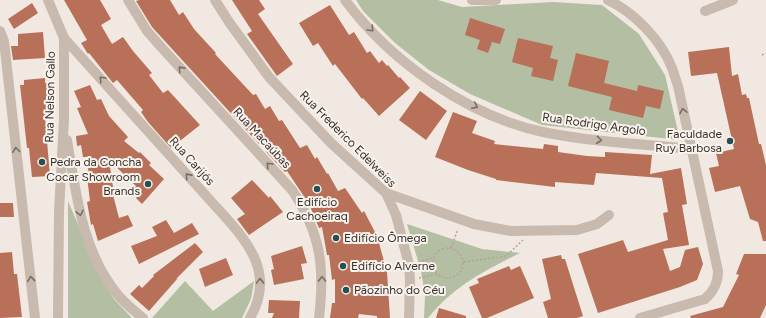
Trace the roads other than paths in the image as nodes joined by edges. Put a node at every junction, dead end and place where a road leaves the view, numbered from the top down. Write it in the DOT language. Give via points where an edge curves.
graph roads {
  1 [pos="48,0"];
  2 [pos="128,0"];
  3 [pos="215,0"];
  4 [pos="345,0"];
  5 [pos="472,0"];
  6 [pos="496,0"];
  7 [pos="608,0"];
  8 [pos="733,0"];
  9 [pos="622,3"];
  10 [pos="705,11"];
  11 [pos="0,31"];
  12 [pos="64,38"];
  13 [pos="64,120"];
  14 [pos="691,149"];
  15 [pos="386,193"];
  16 [pos="609,215"];
  17 [pos="35,318"];
  18 [pos="58,318"];
  19 [pos="143,318"];
  20 [pos="250,318"];
  21 [pos="318,318"];
  22 [pos="409,318"];
  23 [pos="640,318"];
  1 -- 12 [label="street, Rua Nelson Gallo"];
  21 -- 2 [label="street, Rua Macaúbas, one-way" via="322,295 319,250 315,232 301,203 152,36"];
  3 -- 15 [label="street, Rua Frederico Edelweiss" via="269,77 331,143"];
  4 -- 14 [label="street, Rua Rodrigo Argolo, one-way" via="401,59 445,90 492,114 536,130 568,136"];
  5 -- 6 [label="street"];
  7 -- 9 [label="street"];
  8 -- 10 [label="street"];
  14 -- 9 [label="street, one-way" via="672,68 656,41"];
  17 -- 11 [label="street, one-way" via="4,42"];
  12 -- 13 [label="street, Rua Nelson Gallo"];
  20 -- 12 [label="street, Rua Carijós, one-way" via="260,291 261,279 252,253 209,199"];
  13 -- 18 [label="street, Rua Nelson Gallo" via="59,211"];
  13 -- 19 [label="street, one-way" via="82,222 90,245 100,268 118,295"];
  14 -- 23 [label="street" via="718,279 711,293 705,298"];
  15 -- 16 [label="street" via="462,220 499,230 577,230 597,224"];
  15 -- 22 [label="street, Rua Frederico Edelweiss" via="396,215 409,265"];
}
